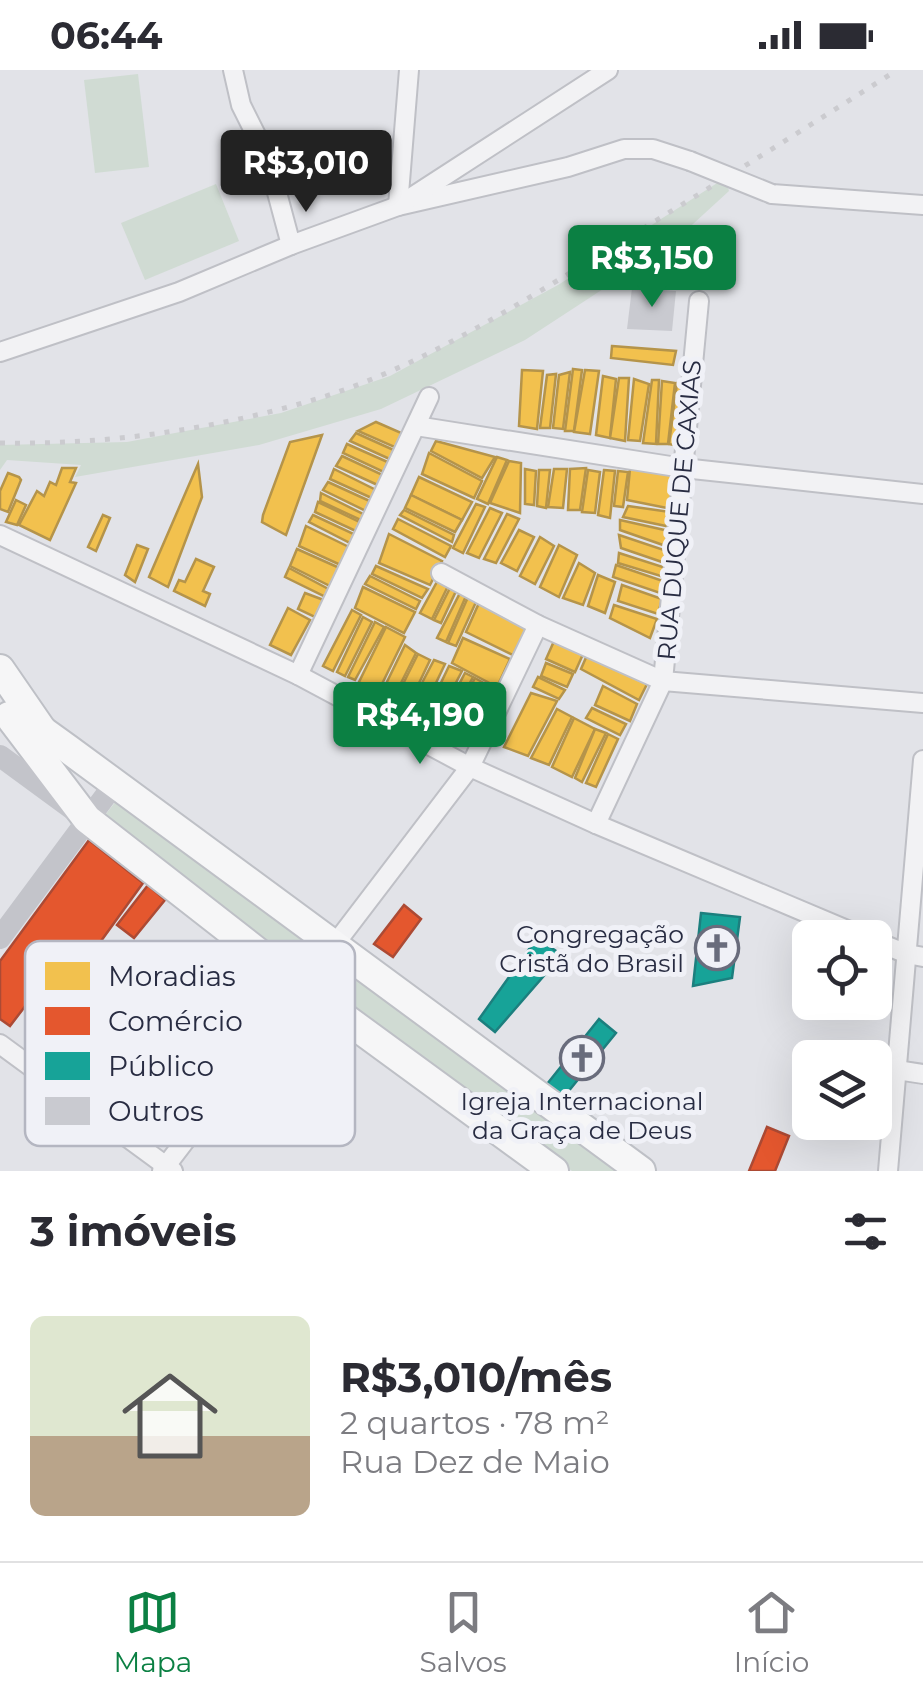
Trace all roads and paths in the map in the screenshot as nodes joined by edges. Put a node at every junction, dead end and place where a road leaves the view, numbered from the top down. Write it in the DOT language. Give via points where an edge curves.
graph roads {
  1 [pos="233,70"];
  2 [pos="409,70"];
  3 [pos="607,70"];
  4 [pos="923,205"];
  5 [pos="398,206"];
  6 [pos="291,245"];
  7 [pos="699,301"];
  8 [pos="0,352"];
  9 [pos="429,397"];
  10 [pos="416,426"];
  11 [pos="683,468"];
  12 [pos="923,494"];
  13 [pos="0,535"];
  14 [pos="441,574"];
  15 [pos="538,625"];
  16 [pos="0,669"];
  17 [pos="298,675"];
  18 [pos="662,681"];
  19 [pos="923,703"];
  20 [pos="3,709"];
  21 [pos="43,732"];
  22 [pos="0,756"];
  23 [pos="923,760"];
  24 [pos="470,767"];
  25 [pos="114,783"];
  26 [pos="87,819"];
  27 [pos="596,824"];
  28 [pos="823,920"];
  29 [pos="0,938"];
  30 [pos="243,941"];
  31 [pos="328,941"];
  32 [pos="334,941"];
  33 [pos="915,956"];
  34 [pos="355,961"];
  35 [pos="355,1025"];
  36 [pos="0,1044"];
  37 [pos="25,1063"];
  38 [pos="897,1070"];
  39 [pos="923,1074"];
  40 [pos="136,1146"];
  41 [pos="184,1146"];
  42 [pos="167,1169"];
  43 [pos="554,1171"];
  44 [pos="641,1171"];
  45 [pos="888,1171"];
  1 -- 6 [label="street"];
  2 -- 5 [label="street"];
  3 -- 5 [label="street"];
  4 -- 5 [label="street, bridge" via="772,194 690,160 624,149"];
  5 -- 6 [label="street"];
  6 -- 8 [label="street" via="178,292"];
  7 -- 11 [label="street, RUA DUQUE DE CAXIAS"];
  9 -- 10 [label="street"];
  10 -- 11 [label="street"];
  10 -- 17 [label="street"];
  11 -- 12 [label="street"];
  11 -- 18 [label="street, RUA DUQUE DE CAXIAS"];
  13 -- 17 [label="street"];
  14 -- 15 [label="street"];
  15 -- 18 [label="street"];
  15 -- 24 [label="street"];
  16 -- 21 [label="main road"];
  17 -- 24 [label="street"];
  18 -- 19 [label="street"];
  18 -- 27 [label="street, RUA DUQUE DE CAXIAS"];
  20 -- 21 [label="main road"];
  20 -- 26 [label="main road"];
  21 -- 25 [label="main road"];
  22 -- 26 [label="main road"];
  23 -- 33 [label="street"];
  24 -- 27 [label="street"];
  24 -- 32 [label="street"];
  25 -- 26 [label="main road"];
  25 -- 31 [label="main road"];
  26 -- 29 [label="main road"];
  26 -- 30 [label="main road"];
  27 -- 28 [label="street"];
  33 -- 38 [label="street"];
  34 -- 44 [label="main road"];
  35 -- 43 [label="main road"];
  36 -- 37 [label="street"];
  38 -- 39 [label="street"];
  38 -- 45 [label="street"];
  40 -- 42 [label="street"];
  41 -- 42 [label="street"];
}
